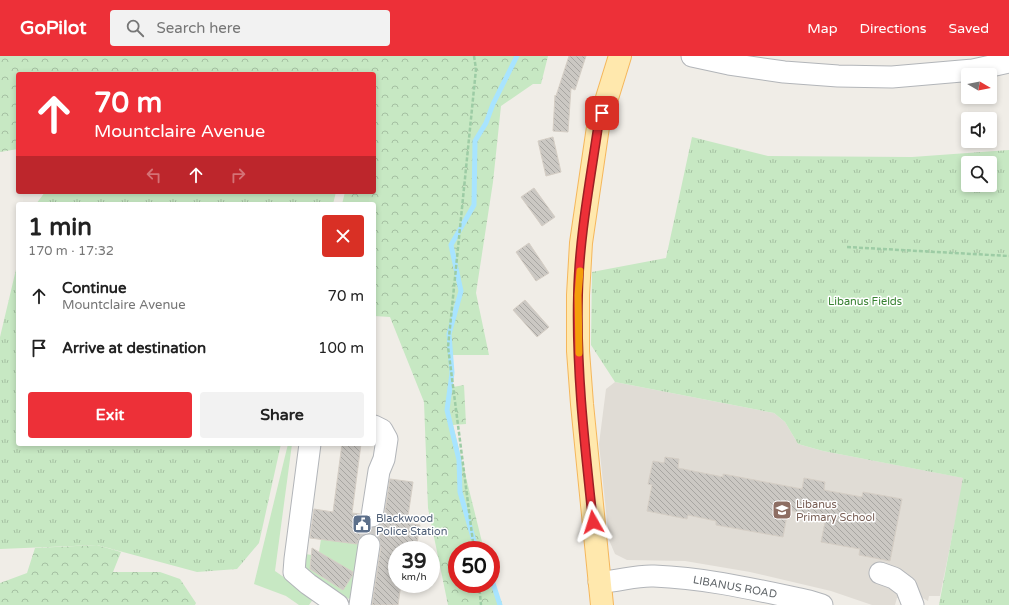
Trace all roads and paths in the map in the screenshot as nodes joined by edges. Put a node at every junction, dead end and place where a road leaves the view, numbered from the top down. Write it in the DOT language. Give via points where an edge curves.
graph roads {
  1 [pos="474,56"];
  2 [pos="620,56"];
  3 [pos="692,56"];
  4 [pos="1009,62"];
  5 [pos="847,247"];
  6 [pos="1009,256"];
  7 [pos="376,427"];
  8 [pos="310,446"];
  9 [pos="372,516"];
  10 [pos="473,541"];
  11 [pos="369,545"];
  12 [pos="880,573"];
  13 [pos="599,582"];
  14 [pos="480,593"];
  15 [pos="333,602"];
  16 [pos="360,605"];
  17 [pos="481,605"];
  18 [pos="602,605"];
  19 [pos="822,605"];
  20 [pos="913,605"];
  1 -- 10 [label="path" via="476,69 448,347"];
  2 -- 13 [label="main road" via="598,127 581,243 578,295 578,351 583,424"];
  3 -- 4 [label="street" via="784,72 892,77 973,70"];
  5 -- 6 [label="path"];
  7 -- 9 [label="street" via="382,430 386,438"];
  8 -- 15 [label="street" via="294,572"];
  11 -- 16 [label="street"];
  12 -- 20 [label="street" via="894,578 906,587"];
  13 -- 18 [label="main road"];
  13 -- 19 [label="street, LIBANUS ROAD" via="620,581 633,576 703,579"];
  14 -- 17 [label="path"];
}
